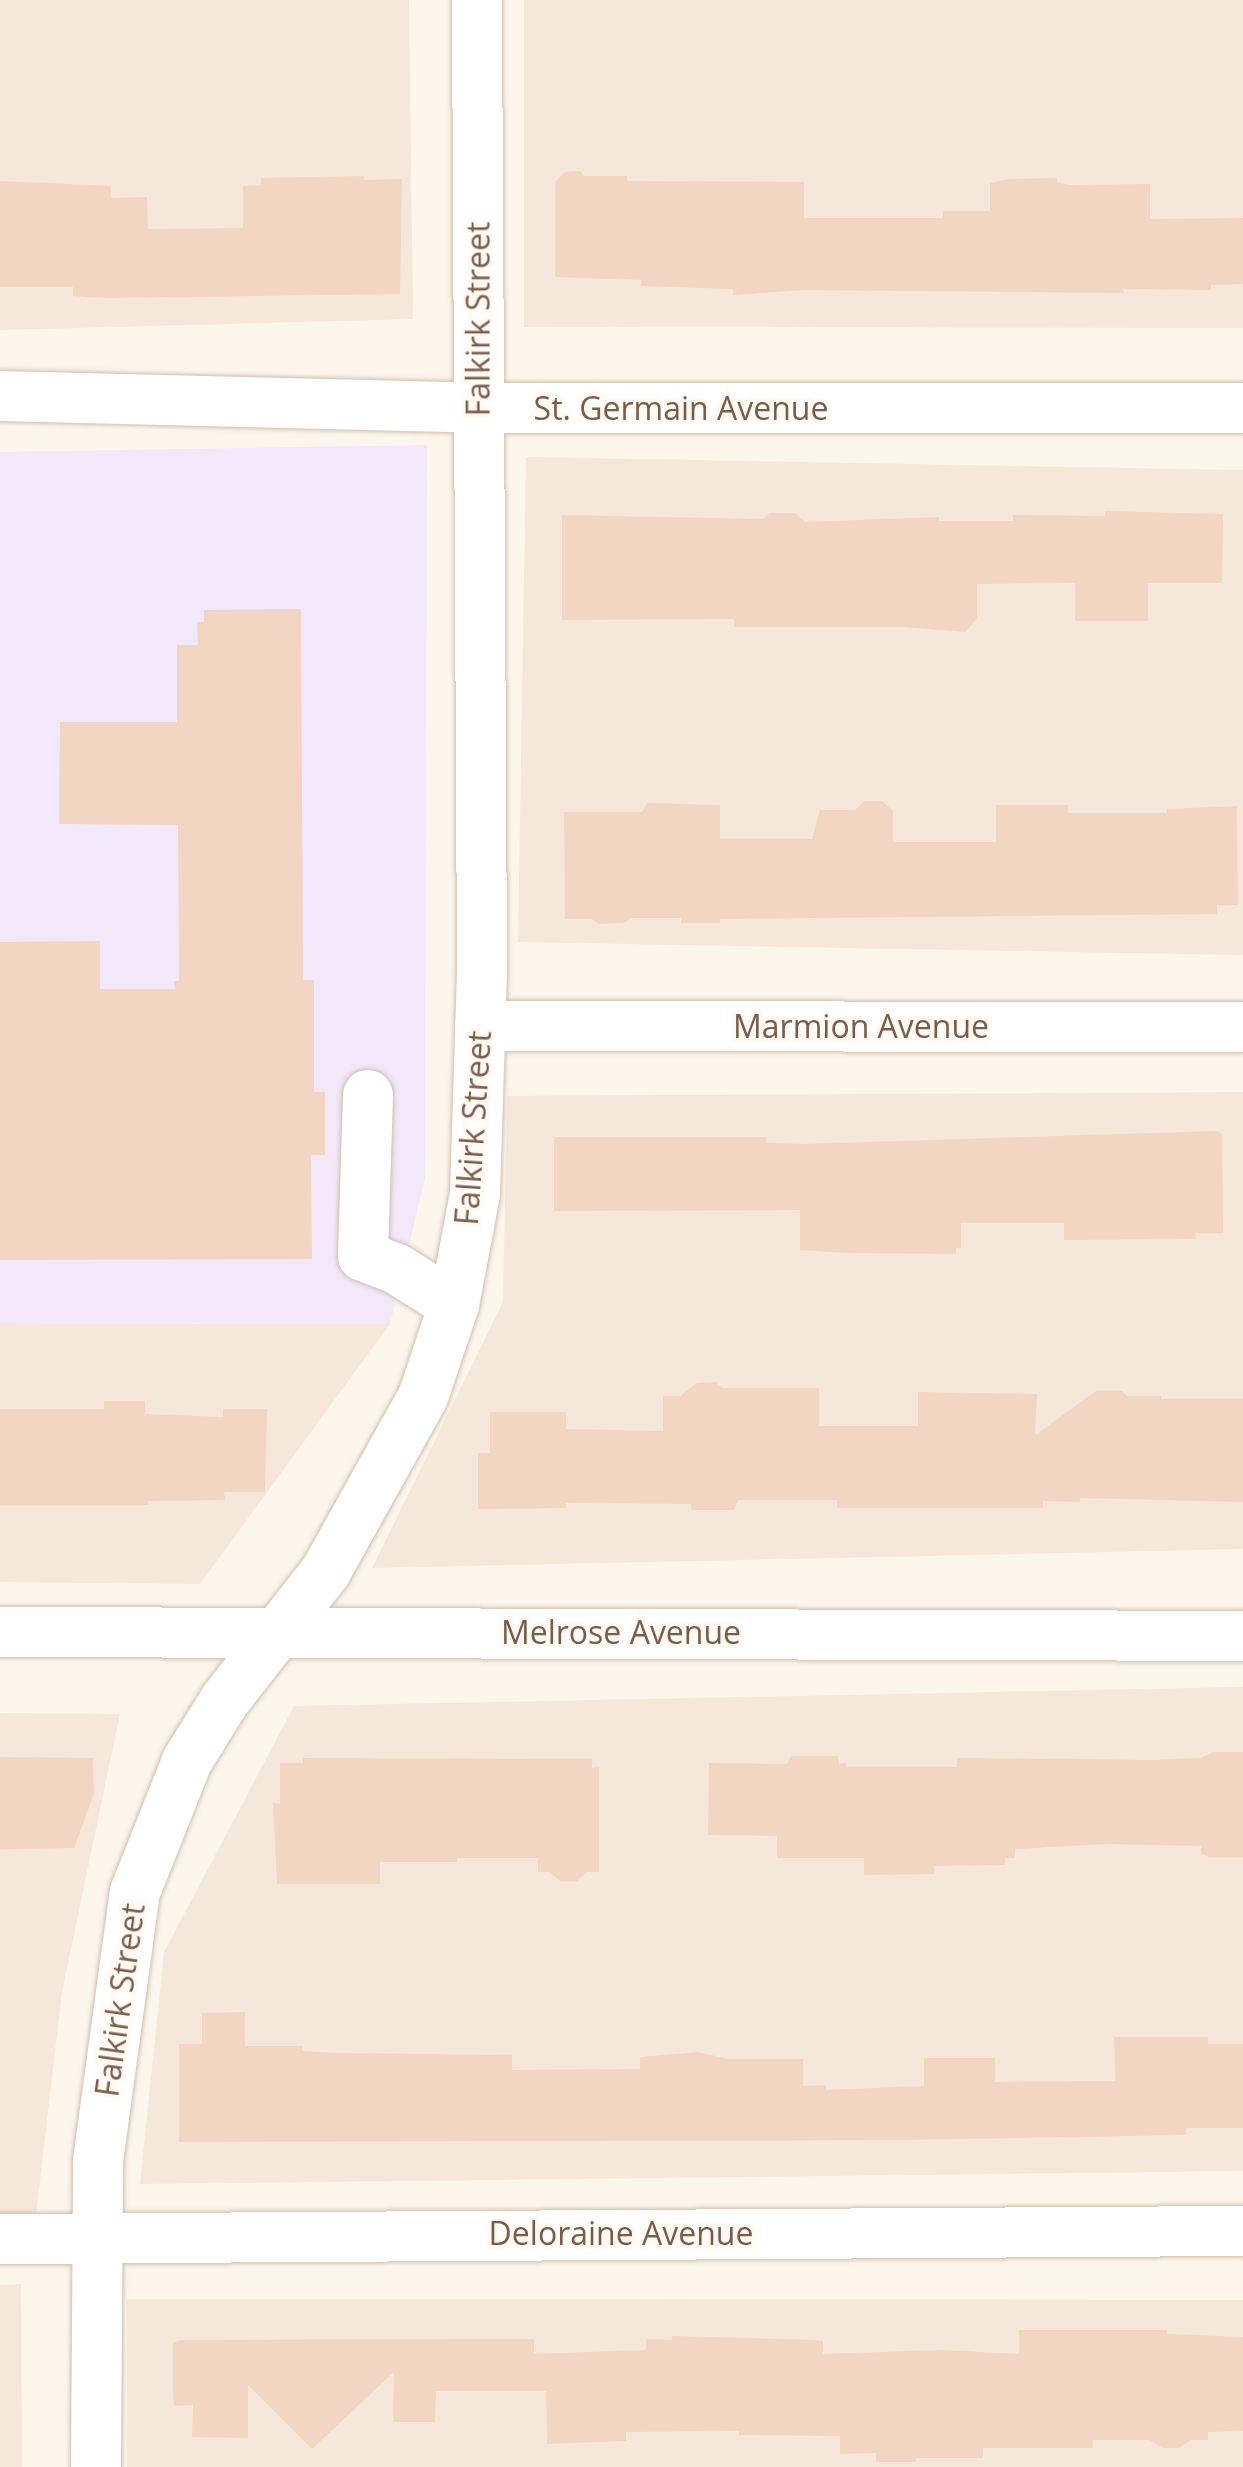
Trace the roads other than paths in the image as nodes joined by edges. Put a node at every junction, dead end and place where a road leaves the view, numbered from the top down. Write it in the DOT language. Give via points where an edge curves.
graph roads {
  1 [pos="477,0"];
  2 [pos="0,396"];
  3 [pos="478,408"];
  4 [pos="1243,408"];
  5 [pos="480,1026"];
  6 [pos="1243,1027"];
  7 [pos="368,1095"];
  8 [pos="454,1305"];
  9 [pos="0,1632"];
  10 [pos="275,1632"];
  11 [pos="1243,1636"];
  12 [pos="1243,2231"];
  13 [pos="0,2239"];
  14 [pos="98,2239"];
  15 [pos="96,2467"];
  1 -- 3 [label="street, Falkirk Street"];
  2 -- 3 [label="street, St. Germain Avenue"];
  3 -- 4 [label="street, St. Germain Avenue"];
  3 -- 5 [label="street, Falkirk Street"];
  5 -- 6 [label="street, Marmion Avenue"];
  5 -- 8 [label="street, Falkirk Street" via="475,1194"];
  7 -- 8 [label="street" via="364,1256"];
  8 -- 10 [label="street, Falkirk Street" via="424,1397 326,1571"];
  9 -- 10 [label="street, Melrose Avenue"];
  10 -- 11 [label="street, Melrose Avenue"];
  10 -- 14 [label="street, Falkirk Street" via="187,1761 135,1892 98,2161"];
  12 -- 14 [label="street, Deloraine Avenue"];
  13 -- 14 [label="street, Deloraine Avenue"];
  14 -- 15 [label="street, Falkirk Street"];
}
